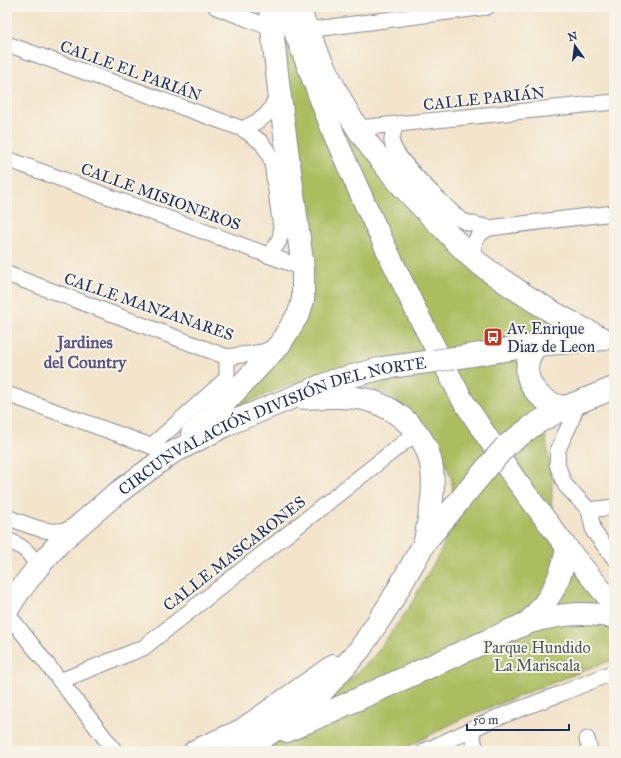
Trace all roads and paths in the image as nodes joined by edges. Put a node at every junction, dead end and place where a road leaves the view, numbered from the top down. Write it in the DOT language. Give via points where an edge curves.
graph roads {
  1 [pos="244,7"];
  2 [pos="270,7"];
  3 [pos="285,7"];
  4 [pos="297,7"];
  5 [pos="487,7"];
  6 [pos="222,9"];
  7 [pos="272,28"];
  8 [pos="304,37"];
  9 [pos="7,44"];
  10 [pos="279,90"];
  11 [pos="614,102"];
  12 [pos="396,125"];
  13 [pos="358,128"];
  14 [pos="243,129"];
  15 [pos="7,159"];
  16 [pos="614,212"];
  17 [pos="489,228"];
  18 [pos="269,255"];
  19 [pos="476,261"];
  20 [pos="303,268"];
  21 [pos="7,274"];
  22 [pos="609,339"];
  23 [pos="280,344"];
  24 [pos="537,345"];
  25 [pos="227,357"];
  26 [pos="231,384"];
  27 [pos="614,388"];
  28 [pos="7,394"];
  29 [pos="284,400"];
  30 [pos="572,404"];
  31 [pos="417,432"];
  32 [pos="160,450"];
  33 [pos="614,507"];
  34 [pos="589,510"];
  35 [pos="7,517"];
  36 [pos="78,527"];
  37 [pos="7,540"];
  38 [pos="425,542"];
  39 [pos="567,548"];
  40 [pos="614,558"];
  41 [pos="38,567"];
  42 [pos="614,605"];
  43 [pos="7,610"];
  44 [pos="7,613"];
  45 [pos="614,617"];
  46 [pos="527,623"];
  47 [pos="360,649"];
  48 [pos="614,672"];
  49 [pos="60,681"];
  50 [pos="471,729"];
  51 [pos="250,746"];
  52 [pos="115,751"];
  53 [pos="195,751"];
  54 [pos="425,751"];
  55 [pos="476,751"];
  1 -- 6 [label="street"];
  2 -- 7 [label="main road"];
  3 -- 8 [label="main road"];
  4 -- 8 [label="main road"];
  5 -- 8 [label="street"];
  6 -- 7 [label="street"];
  7 -- 10 [label="main road"];
  8 -- 13 [label="main road"];
  8 -- 39 [label="main road" via="335,137 416,311 462,398 513,476"];
  9 -- 14 [label="street, CALLE EL PARIÁN"];
  10 -- 14 [label="street" via="274,106 267,116"];
  10 -- 20 [label="main road"];
  11 -- 12 [label="street, CALLE PARIÁN"];
  12 -- 13 [label="street, CALLE PARIÁN"];
  12 -- 17 [label="street" via="392,142 403,163 457,217 465,222"];
  13 -- 19 [label="main road" via="384,166 406,191"];
  14 -- 18 [label="street, CALLE EL PARIÁN" via="261,142 272,162 282,236"];
  15 -- 18 [label="street, CALLE MISIONEROS"];
  16 -- 17 [label="street"];
  17 -- 19 [label="street" via="476,237 473,250"];
  18 -- 20 [label="street, CALLE MISIONEROS"];
  19 -- 22 [label="main road" via="540,305"];
  20 -- 23 [label="main road" via="304,287 300,313"];
  21 -- 25 [label="street, CALLE MANZANARES"];
  22 -- 24 [label="main road, CIRCUNVALACIÓN DIVISIÓN DEL NORTE"];
  23 -- 25 [label="street, CALLE MANZANARES" via="263,352"];
  23 -- 26 [label="main road"];
  24 -- 29 [label="main road, CIRCUNVALACIÓN DIVISIÓN DEL NORTE" via="383,368 333,381"];
  24 -- 30 [label="main road" via="528,360 531,384 545,401 559,406"];
  25 -- 26 [label="street" via="227,375"];
  26 -- 32 [label="main road" via="210,417"];
  27 -- 30 [label="main road"];
  28 -- 32 [label="street"];
  29 -- 31 [label="main road" via="368,400 401,416"];
  29 -- 32 [label="main road, CIRCUNVALACIÓN DIVISIÓN DEL NORTE"];
  30 -- 34 [label="street" via="570,424 558,449 557,464 566,486"];
  30 -- 38 [label="main road, bridge" via="535,424 506,446"];
  31 -- 38 [label="main road" via="432,470 433,493"];
  31 -- 49 [label="street, CALLE MASCARONES" via="143,648"];
  32 -- 36 [label="main road, CIRCUNVALACIÓN DIVISIÓN DEL NORTE"];
  33 -- 34 [label="street"];
  34 -- 40 [label="street" via="594,532"];
  35 -- 36 [label="street" via="55,532"];
  36 -- 41 [label="main road, CIRCUNVALACIÓN DIVISIÓN DEL NORTE" via="60,542"];
  37 -- 41 [label="street" via="18,544 31,554"];
  38 -- 47 [label="main road" via="391,602"];
  39 -- 42 [label="main road"];
  39 -- 46 [label="main road" via="556,586 543,606"];
  41 -- 43 [label="main road, CIRCUNVALACIÓN DIVISIÓN DEL NORTE"];
  44 -- 49 [label="street"];
  45 -- 46 [label="main road" via="596,614 562,615"];
  46 -- 51 [label="main road"];
  47 -- 51 [label="main road" via="300,711"];
  47 -- 53 [label="main road" via="242,730"];
  48 -- 50 [label="street"];
  49 -- 52 [label="street"];
  50 -- 54 [label="street"];
  50 -- 55 [label="street"];
}
